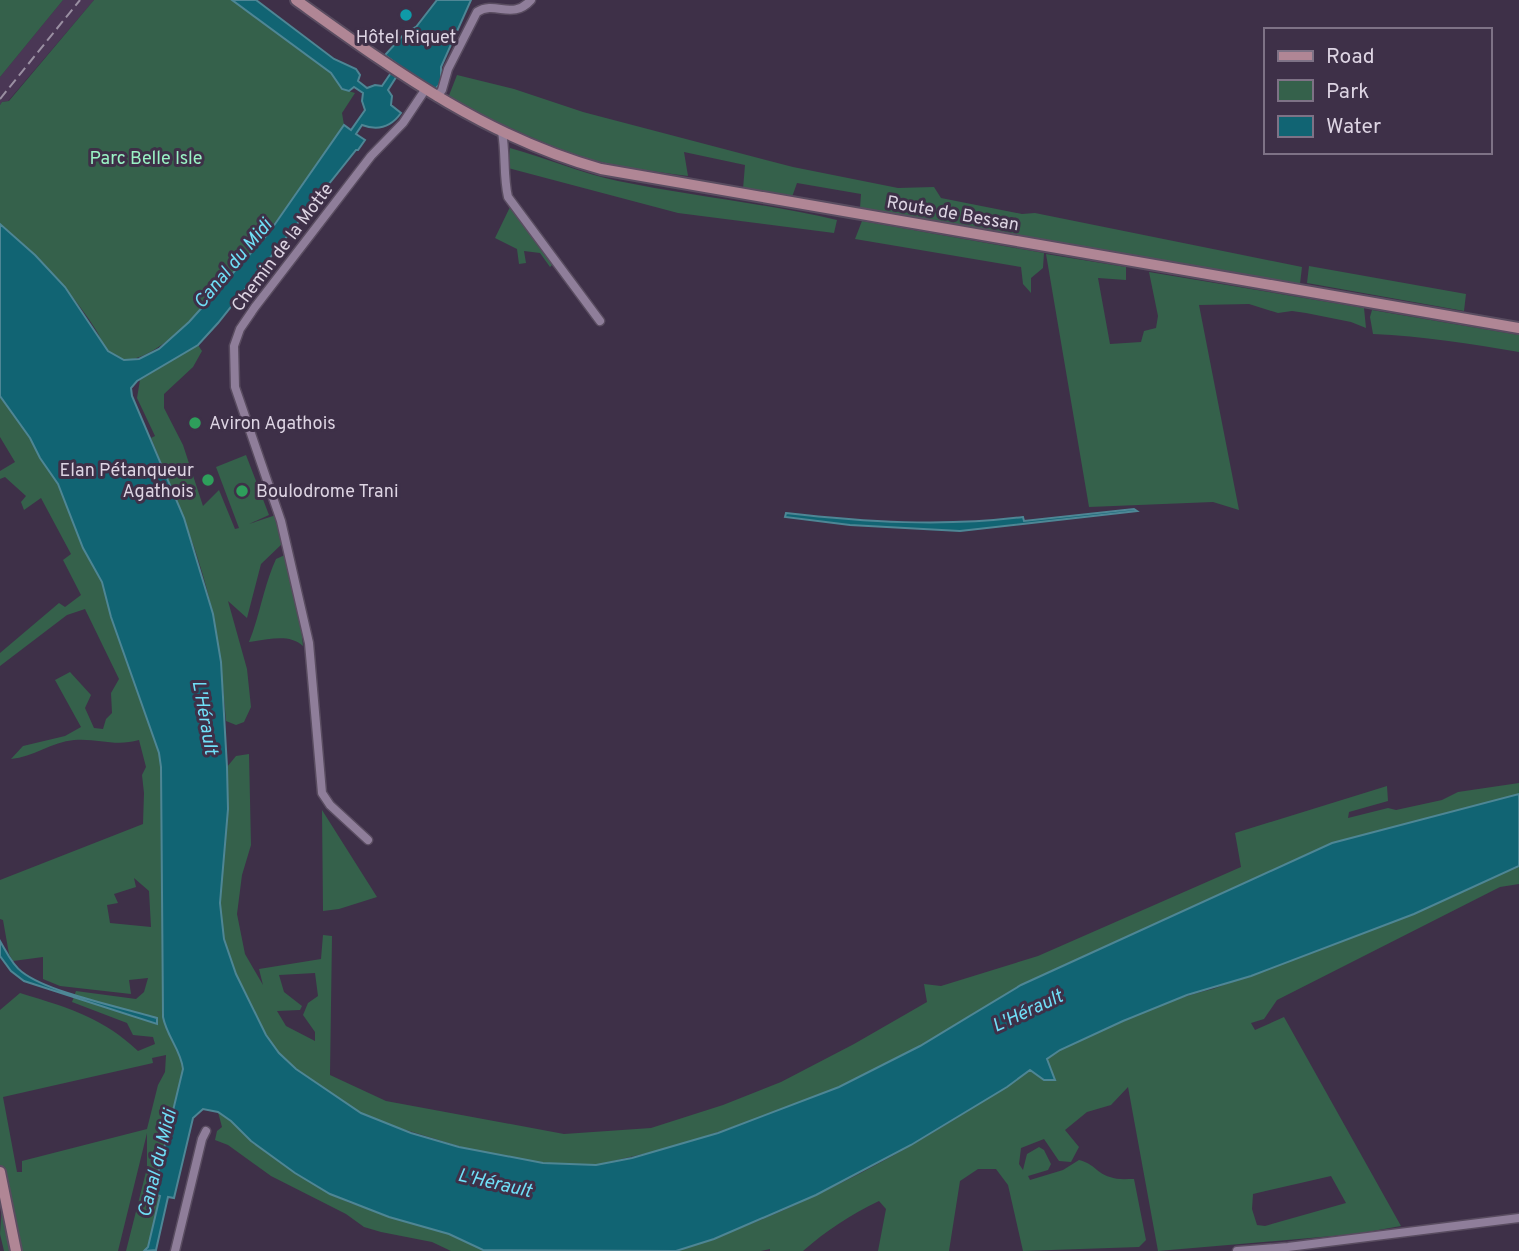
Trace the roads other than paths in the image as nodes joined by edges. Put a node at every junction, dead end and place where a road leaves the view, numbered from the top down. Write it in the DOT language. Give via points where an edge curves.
graph roads {
  1 [pos="296,0"];
  2 [pos="531,0"];
  3 [pos="425,90"];
  4 [pos="437,97"];
  5 [pos="505,134"];
  6 [pos="600,321"];
  7 [pos="1519,328"];
  8 [pos="368,839"];
  9 [pos="206,1131"];
  10 [pos="0,1172"];
  11 [pos="1519,1218"];
  12 [pos="16,1251"];
  13 [pos="175,1251"];
  14 [pos="1237,1251"];
  1 -- 3 [label="main road, Route de Bessan"];
  2 -- 4 [label="street" via="517,10 492,5 477,12"];
  3 -- 4 [label="main road, Route de Bessan"];
  3 -- 8 [label="street, Chemin de la Motte" via="255,307 236,338 233,356 237,398 281,521 309,643 322,793"];
  4 -- 5 [label="main road, Route de Bessan"];
  5 -- 6 [label="street" via="508,197"];
  5 -- 7 [label="main road, Route de Bessan" via="601,169"];
  9 -- 13 [label="street"];
  10 -- 12 [label="main road"];
  11 -- 14 [label="street"];
}
